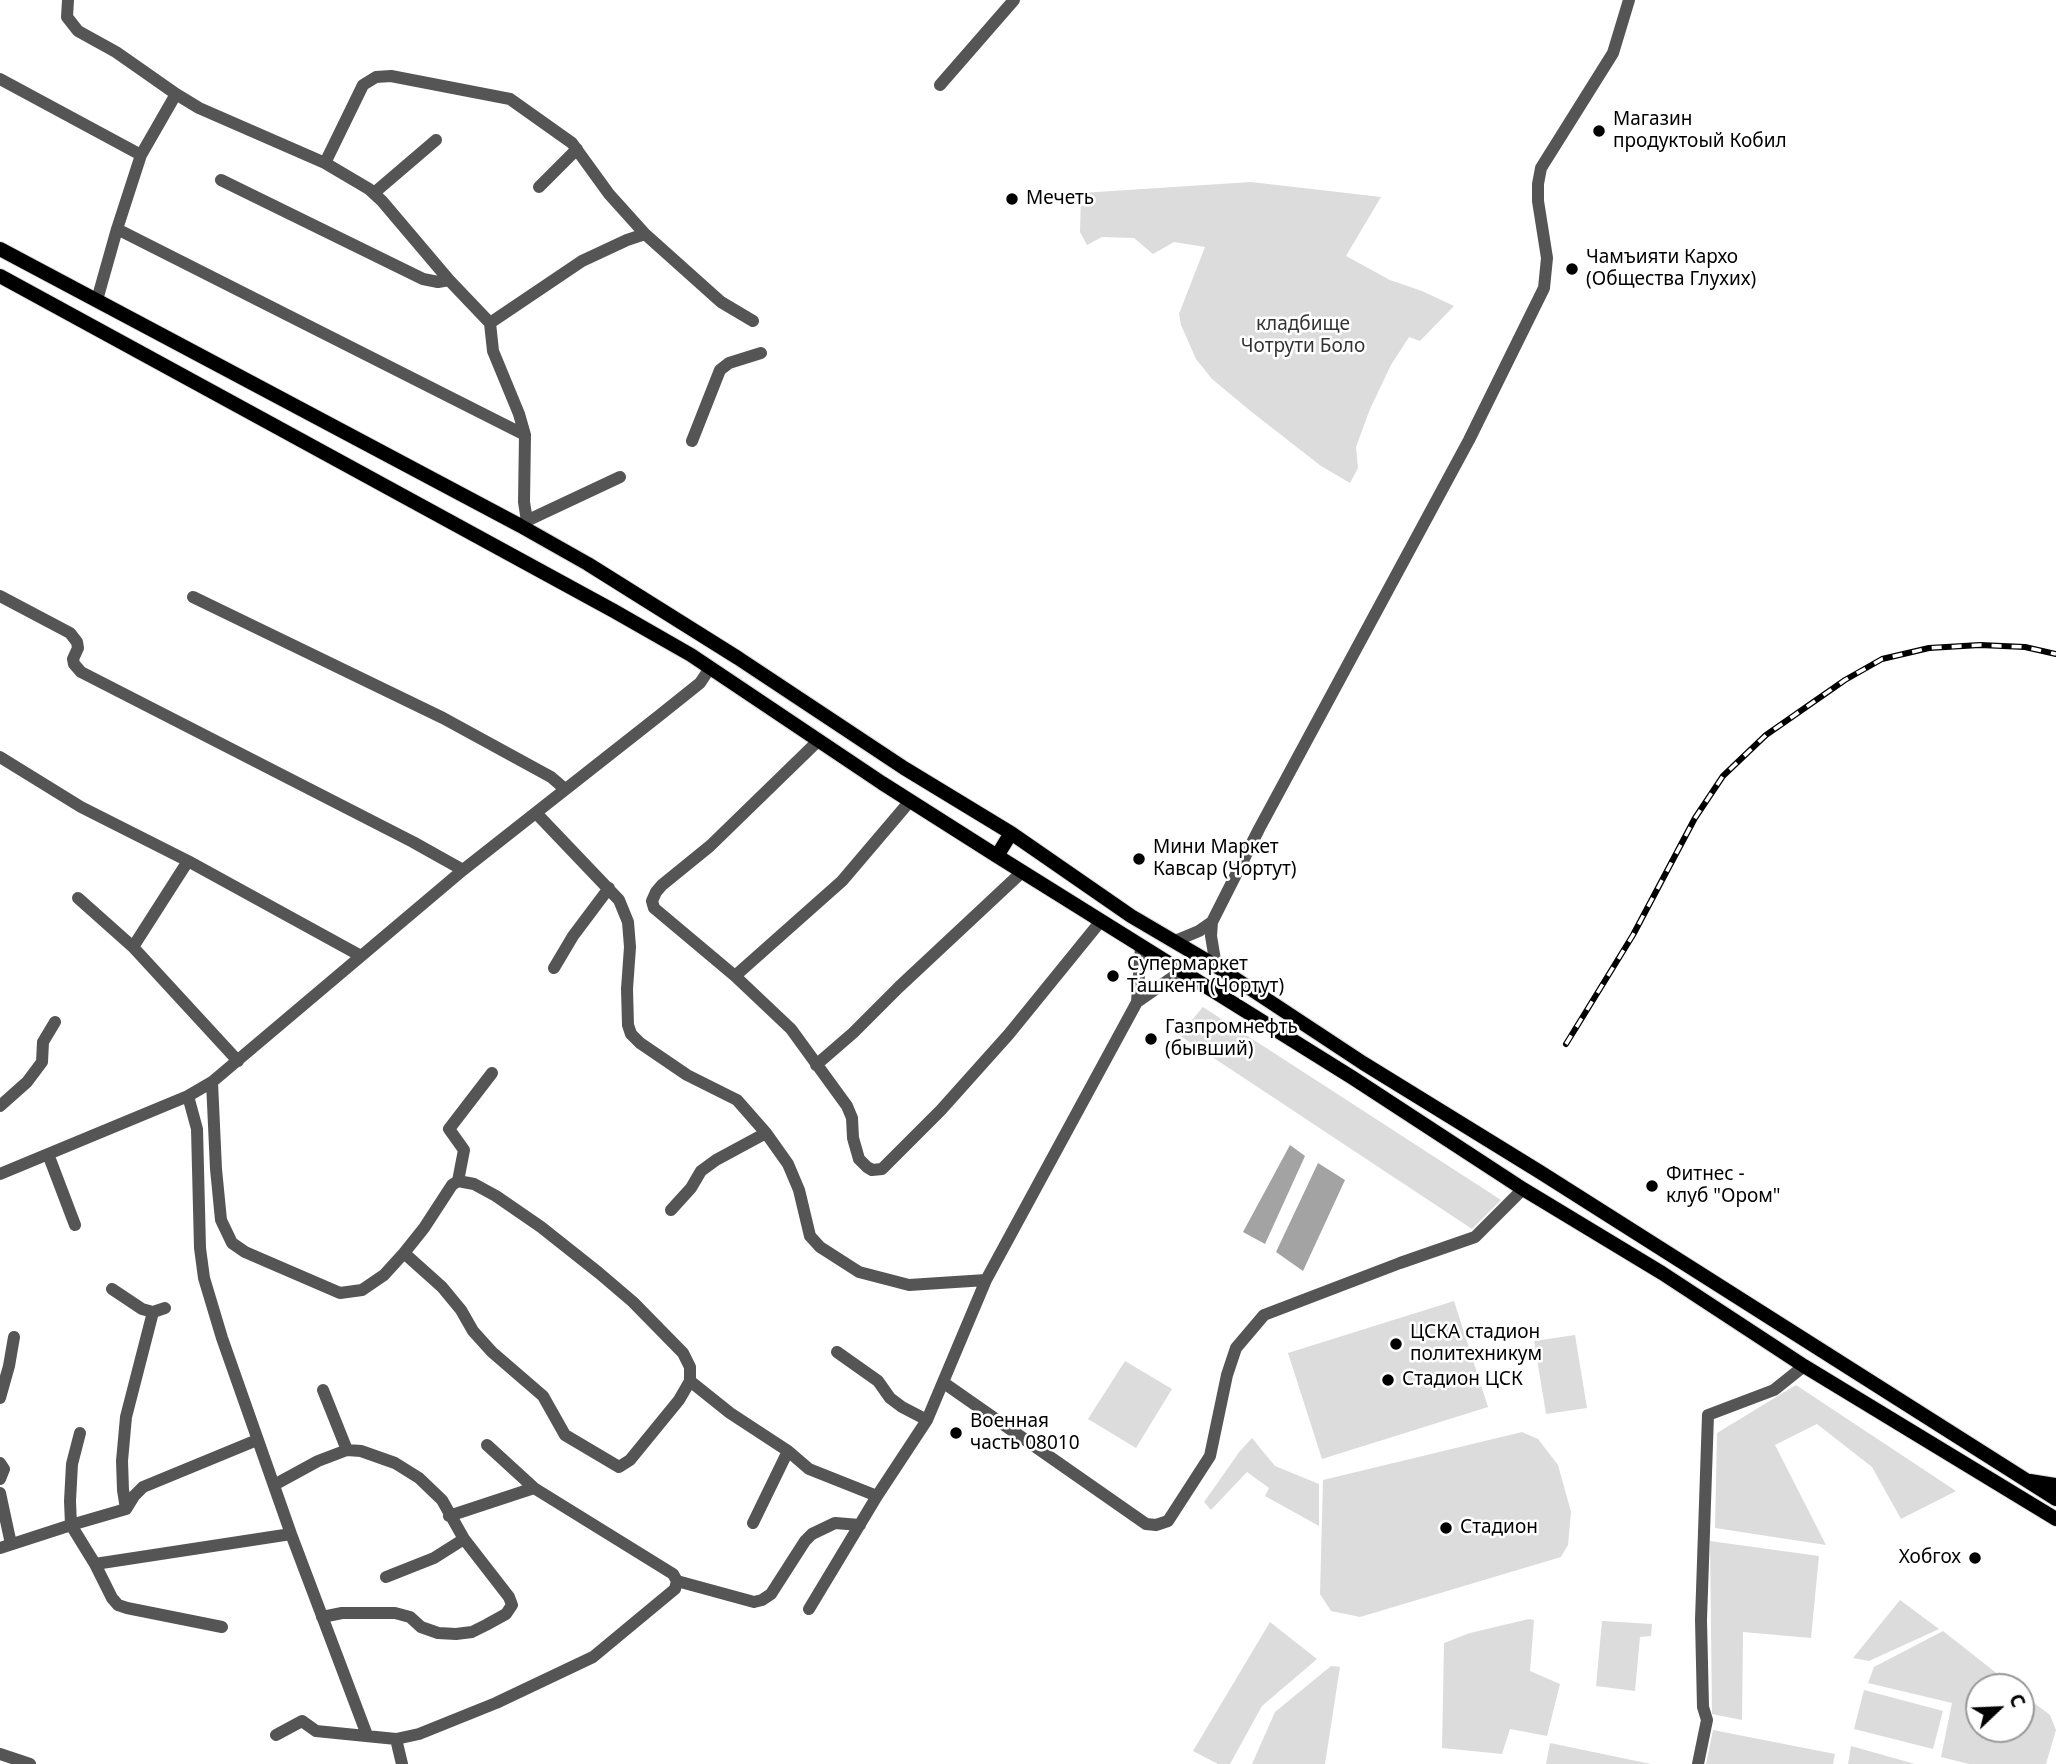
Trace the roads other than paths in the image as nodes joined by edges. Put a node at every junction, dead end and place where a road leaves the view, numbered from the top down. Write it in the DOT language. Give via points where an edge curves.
graph roads {
  1 [pos="68,0"];
  2 [pos="1014,0"];
  3 [pos="1629,0"];
  4 [pos="0,79"];
  5 [pos="940,85"];
  6 [pos="176,94"];
  7 [pos="436,140"];
  8 [pos="577,149"];
  9 [pos="141,155"];
  10 [pos="325,163"];
  11 [pos="221,180"];
  12 [pos="539,187"];
  13 [pos="374,193"];
  14 [pos="117,229"];
  15 [pos="645,234"];
  16 [pos="0,249"];
  17 [pos="0,276"];
  18 [pos="449,280"];
  19 [pos="97,300"];
  20 [pos="753,321"];
  21 [pos="490,323"];
  22 [pos="761,353"];
  23 [pos="525,435"];
  24 [pos="692,441"];
  25 [pos="620,477"];
  26 [pos="523,523"];
  27 [pos="628,589"];
  28 [pos="0,596"];
  29 [pos="193,597"];
  30 [pos="614,611"];
  31 [pos="710,668"];
  32 [pos="818,741"];
  33 [pos="0,757"];
  34 [pos="565,789"];
  35 [pos="910,801"];
  36 [pos="536,813"];
  37 [pos="1011,833"];
  38 [pos="996,856"];
  39 [pos="188,861"];
  40 [pos="463,870"];
  41 [pos="1022,872"];
  42 [pos="609,888"];
  43 [pos="78,898"];
  44 [pos="1100,922"];
  45 [pos="1212,922"];
  46 [pos="1175,941"];
  47 [pos="133,947"];
  48 [pos="1141,947"];
  49 [pos="360,956"];
  50 [pos="1216,965"];
  51 [pos="554,968"];
  52 [pos="1183,973"];
  53 [pos="735,976"];
  54 [pos="1137,1002"];
  55 [pos="55,1022"];
  56 [pos="238,1060"];
  57 [pos="1363,1063"];
  58 [pos="816,1065"];
  59 [pos="492,1073"];
  60 [pos="1353,1078"];
  61 [pos="212,1082"];
  62 [pos="188,1096"];
  63 [pos="0,1107"];
  64 [pos="766,1133"];
  65 [pos="48,1154"];
  66 [pos="0,1174"];
  67 [pos="458,1181"];
  68 [pos="1523,1189"];
  69 [pos="671,1210"];
  70 [pos="75,1225"];
  71 [pos="404,1253"];
  72 [pos="986,1280"];
  73 [pos="112,1289"];
  74 [pos="13,1338"];
  75 [pos="837,1352"];
  76 [pos="1804,1366"];
  77 [pos="690,1381"];
  78 [pos="944,1383"];
  79 [pos="323,1390"];
  80 [pos="0,1398"];
  81 [pos="926,1420"];
  82 [pos="80,1433"];
  83 [pos="257,1440"];
  84 [pos="487,1445"];
  85 [pos="347,1450"];
  86 [pos="788,1451"];
  87 [pos="0,1462"];
  88 [pos="2012,1471"];
  89 [pos="0,1479"];
  90 [pos="2026,1480"];
  91 [pos="274,1485"];
  92 [pos="2004,1485"];
  93 [pos="2056,1485"];
  94 [pos="534,1488"];
  95 [pos="0,1493"];
  96 [pos="877,1496"];
  97 [pos="2056,1499"];
  98 [pos="126,1509"];
  99 [pos="449,1516"];
  100 [pos="2056,1519"];
  101 [pos="753,1523"];
  102 [pos="71,1525"];
  103 [pos="860,1525"];
  104 [pos="290,1534"];
  105 [pos="464,1539"];
  106 [pos="6,1546"];
  107 [pos="95,1564"];
  108 [pos="386,1577"];
  109 [pos="677,1581"];
  110 [pos="809,1609"];
  111 [pos="322,1617"];
  112 [pos="222,1627"];
  113 [pos="276,1735"];
  114 [pos="368,1735"];
  115 [pos="396,1739"];
  116 [pos="0,1754"];
  117 [pos="30,1764"];
  118 [pos="402,1764"];
  119 [pos="1698,1764"];
  1 -- 6 [label="street" via="68,16 78,32 134,63"];
  2 -- 5 [label="street"];
  3 -- 45 [label="street" via="1613,53 1541,168 1538,201 1547,258 1544,288"];
  4 -- 9 [label="street"];
  6 -- 9 [label="street"];
  6 -- 10 [label="street"];
  7 -- 13 [label="street"];
  8 -- 10 [label="street" via="510,99 391,76 363,85"];
  8 -- 12 [label="street"];
  8 -- 15 [label="street"];
  9 -- 14 [label="street"];
  10 -- 13 [label="street"];
  11 -- 18 [label="street" via="423,279"];
  13 -- 18 [label="street"];
  14 -- 19 [label="street"];
  14 -- 23 [label="street"];
  15 -- 20 [label="street" via="721,302"];
  15 -- 21 [label="street" via="582,261"];
  16 -- 19 [label="main road"];
  17 -- 30 [label="main road"];
  18 -- 21 [label="street"];
  19 -- 26 [label="main road"];
  21 -- 23 [label="street" via="493,351"];
  22 -- 24 [label="street" via="720,370"];
  23 -- 26 [label="street"];
  25 -- 26 [label="street"];
  26 -- 27 [label="main road"];
  27 -- 30 [label="main road"];
  27 -- 37 [label="main road"];
  28 -- 40 [label="street" via="70,633 78,648 74,664 81,672"];
  29 -- 34 [label="street" via="443,718"];
  30 -- 31 [label="main road"];
  31 -- 32 [label="main road"];
  31 -- 34 [label="street" via="699,683"];
  32 -- 35 [label="main road"];
  32 -- 53 [label="street" via="710,846 662,885 652,901 654,908"];
  33 -- 39 [label="street" via="81,807"];
  34 -- 36 [label="street"];
  35 -- 38 [label="main road"];
  35 -- 53 [label="street" via="842,881"];
  36 -- 40 [label="street"];
  36 -- 42 [label="street"];
  37 -- 38 [label="main road"];
  37 -- 46 [label="main road"];
  38 -- 41 [label="main road"];
  39 -- 47 [label="street"];
  39 -- 49 [label="street"];
  40 -- 49 [label="street"];
  41 -- 44 [label="main road"];
  41 -- 58 [label="street"];
  42 -- 51 [label="street"];
  42 -- 64 [label="street" via="628,922 631,1034 687,1074 737,1100"];
  43 -- 47 [label="street"];
  44 -- 48 [label="main road"];
  44 -- 58 [label="street" via="1009,1034 883,1168 872,1170 859,1159 847,1106"];
  45 -- 46 [label="street"];
  45 -- 50 [label="street"];
  46 -- 50 [label="main road"];
  47 -- 56 [label="street"];
  48 -- 52 [label="main road"];
  48 -- 54 [label="street"];
  49 -- 56 [label="street"];
  50 -- 57 [label="main road"];
  52 -- 54 [label="street"];
  52 -- 60 [label="main road"];
  53 -- 58 [label="street" via="791,1029"];
  54 -- 72 [label="street"];
  55 -- 63 [label="street" via="43,1042 42,1062"];
  56 -- 61 [label="street"];
  57 -- 60 [label="main road"];
  57 -- 88 [label="main road"];
  59 -- 67 [label="street" via="449,1129 464,1150"];
  60 -- 68 [label="main road"];
  61 -- 62 [label="street"];
  61 -- 71 [label="street" via="221,1220 232,1243 340,1293 362,1290"];
  62 -- 65 [label="street"];
  62 -- 83 [label="street" via="197,1129 204,1278"];
  64 -- 69 [label="street" via="701,1171"];
  64 -- 72 [label="street" via="788,1164 810,1236 834,1257 859,1272 909,1285"];
  65 -- 66 [label="street"];
  65 -- 70 [label="street"];
  67 -- 71 [label="street"];
  67 -- 77 [label="street" via="496,1196 633,1302 683,1353"];
  68 -- 76 [label="main road"];
  68 -- 78 [label="street" via="1475,1237 1264,1315 1236,1349 1210,1456 1168,1521 1146,1524"];
  71 -- 77 [label="street" via="442,1287 492,1352 543,1396 565,1435 619,1467 630,1460"];
  72 -- 78 [label="street"];
  73 -- 98 [label="street" via="142,1309 159,1310 126,1417 122,1461"];
  74 -- 80 [label="street"];
  75 -- 81 [label="street" via="878,1381 890,1398"];
  76 -- 92 [label="main road"];
  76 -- 119 [label="street" via="1774,1390 1708,1415 1701,1620 1707,1720"];
  77 -- 86 [label="street"];
  78 -- 81 [label="street"];
  79 -- 85 [label="street"];
  81 -- 96 [label="street"];
  82 -- 102 [label="street" via="72,1464"];
  83 -- 91 [label="street"];
  83 -- 98 [label="street" via="143,1487"];
  84 -- 94 [label="street"];
  85 -- 91 [label="street"];
  85 -- 99 [label="street" via="396,1463 442,1500"];
  86 -- 96 [label="street" via="809,1469"];
  86 -- 101 [label="street"];
  87 -- 89 [label="street" via="4,1468"];
  88 -- 90 [label="main road"];
  88 -- 92 [label="main road"];
  90 -- 93 [label="main road"];
  90 -- 97 [label="main road"];
  91 -- 104 [label="street"];
  92 -- 100 [label="main road"];
  94 -- 99 [label="street"];
  94 -- 109 [label="street" via="673,1574"];
  95 -- 106 [label="street"];
  96 -- 103 [label="street"];
  98 -- 102 [label="street"];
  99 -- 105 [label="street"];
  102 -- 106 [label="street"];
  102 -- 107 [label="street"];
  103 -- 109 [label="street" via="835,1523 812,1534 771,1594 762,1600 754,1602"];
  103 -- 110 [label="street"];
  104 -- 107 [label="street"];
  104 -- 111 [label="street"];
  105 -- 108 [label="street" via="435,1558"];
  105 -- 111 [label="street" via="512,1605 486,1625 456,1634 438,1633 395,1613"];
  107 -- 112 [label="street" via="118,1605"];
  109 -- 115 [label="street" via="675,1589 593,1657 496,1703"];
  111 -- 114 [label="street"];
  113 -- 114 [label="street" via="302,1721 316,1731"];
  114 -- 115 [label="street"];
  115 -- 118 [label="street"];
  116 -- 117 [label="street"];
}
